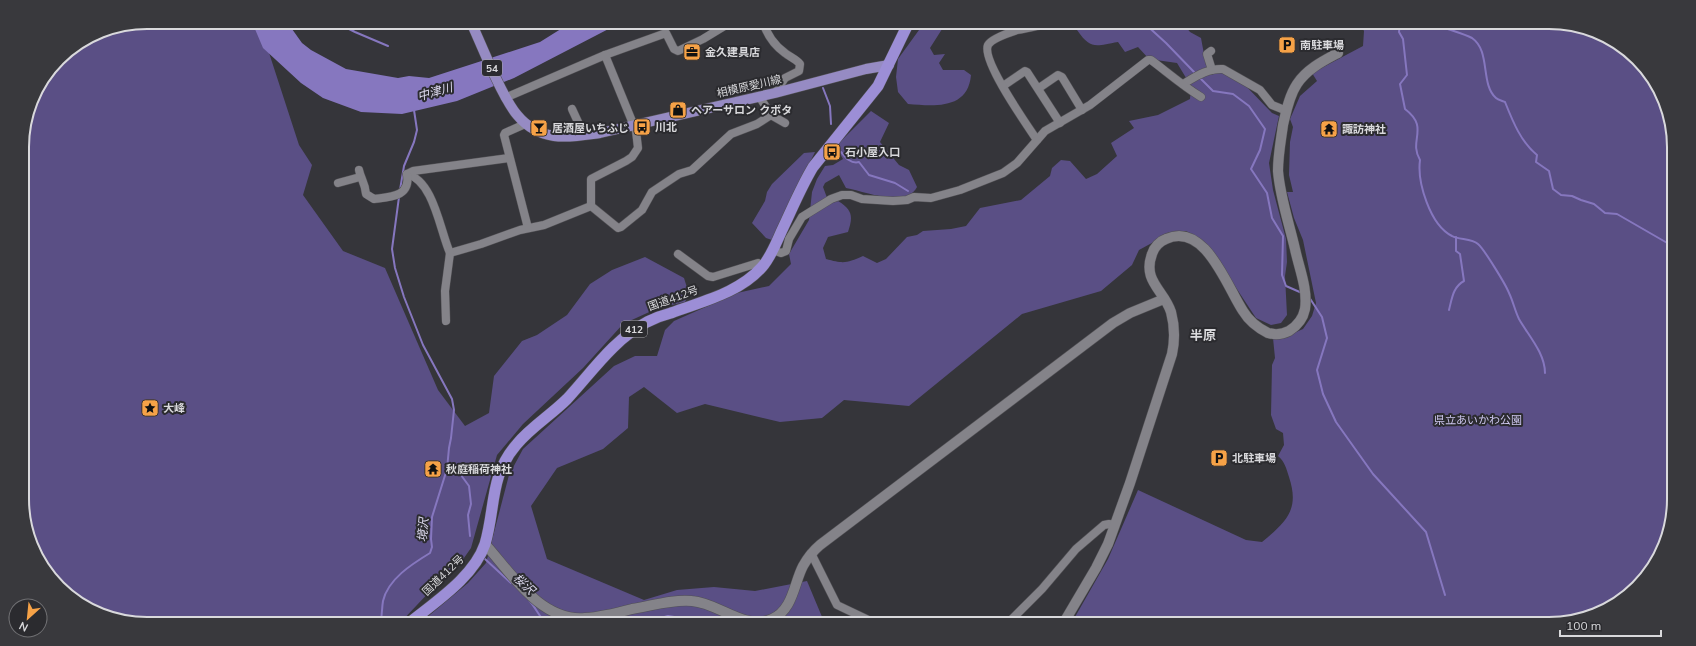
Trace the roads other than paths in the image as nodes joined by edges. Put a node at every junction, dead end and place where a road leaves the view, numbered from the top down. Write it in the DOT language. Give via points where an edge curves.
graph roads {
  1 [pos="474,29"];
  2 [pos="719,29"];
  3 [pos="766,29"];
  4 [pos="906,29"];
  5 [pos="1022,29"];
  6 [pos="1211,51"];
  7 [pos="1338,53"];
  8 [pos="605,55"];
  9 [pos="889,65"];
  10 [pos="1212,70"];
  11 [pos="1183,84"];
  12 [pos="1003,86"];
  13 [pos="1039,88"];
  14 [pos="775,93"];
  15 [pos="759,96"];
  16 [pos="1201,97"];
  17 [pos="505,98"];
  18 [pos="572,109"];
  19 [pos="1082,110"];
  20 [pos="1287,111"];
  21 [pos="771,115"];
  22 [pos="785,123"];
  23 [pos="1060,123"];
  24 [pos="525,124"];
  25 [pos="633,124"];
  26 [pos="584,135"];
  27 [pos="1037,140"];
  28 [pos="509,158"];
  29 [pos="407,174"];
  30 [pos="340,180"];
  31 [pos="590,206"];
  32 [pos="528,228"];
  33 [pos="773,250"];
  34 [pos="450,253"];
  35 [pos="678,254"];
  36 [pos="762,267"];
  37 [pos="1164,299"];
  38 [pos="446,321"];
  39 [pos="1115,526"];
  40 [pos="485,544"];
  41 [pos="811,553"];
  42 [pos="417,617"];
  43 [pos="577,617"];
  44 [pos="589,617"];
  45 [pos="738,617"];
  46 [pos="776,617"];
  47 [pos="863,617"];
  48 [pos="1014,617"];
  49 [pos="1067,617"];
  1 -- 17 [label="main road, 相模原愛川線 / 54"];
  2 -- 8 [label="street" via="678,51 674,49 666,33"];
  3 -- 14 [label="street" via="771,40 800,64 799,71 785,78"];
  4 -- 9 [label="highway, 国道412号 / 412"];
  5 -- 12 [label="street" via="1001,36 988,44 991,63"];
  6 -- 10 [label="street" via="1207,54"];
  7 -- 20 [label="street" via="1305,74 1293,92"];
  8 -- 17 [label="street"];
  8 -- 25 [label="street"];
  9 -- 14 [label="main road, 相模原愛川線 / 54"];
  9 -- 33 [label="highway, 国道412号 / 412" via="869,99 813,167"];
  10 -- 11 [label="street"];
  10 -- 20 [label="street" via="1227,70 1260,90 1272,105"];
  11 -- 16 [label="street"];
  11 -- 19 [label="street" via="1148,60"];
  12 -- 13 [label="street" via="1025,71"];
  12 -- 27 [label="street"];
  13 -- 19 [label="street" via="1058,75 1062,77"];
  13 -- 23 [label="street"];
  14 -- 15 [label="main road, 相模原愛川線 / 54"];
  15 -- 21 [label="street"];
  15 -- 25 [label="main road, 相模原愛川線 / 54"];
  17 -- 24 [label="main road, 相模原愛川線 / 54"];
  18 -- 26 [label="street"];
  19 -- 23 [label="street"];
  20 -- 37 [label="street" via="1279,151 1279,177 1305,295 1305,311 1300,321 1287,332 1279,334 1271,334 1253,324 1243,312 1208,252 1187,236 1166,238 1153,250 1149,270 1152,281"];
  21 -- 22 [label="street"];
  21 -- 31 [label="street" via="757,124 731,134 692,170 679,174 652,192 642,210 625,225 618,228"];
  23 -- 27 [label="street"];
  24 -- 26 [label="main road, 相模原愛川線 / 54" via="554,136"];
  24 -- 28 [label="street" via="504,135"];
  25 -- 26 [label="main road, 相模原愛川線 / 54"];
  25 -- 31 [label="street" via="638,140 635,152 626,161 591,179"];
  27 -- 33 [label="street" via="1011,168 991,179 953,192 931,198 914,197 892,201 862,199 851,195 831,199 802,217 789,239 786,251 781,253"];
  28 -- 29 [label="street" via="413,171"];
  28 -- 32 [label="street"];
  29 -- 30 [label="street" via="404,190 398,195 374,199 367,196 359,173"];
  29 -- 34 [label="street" via="413,176 430,195"];
  31 -- 32 [label="street" via="544,225"];
  32 -- 34 [label="street"];
  33 -- 36 [label="highway, 国道412号 / 412"];
  34 -- 38 [label="street" via="445,291"];
  35 -- 36 [label="street" via="713,277 758,263"];
  36 -- 40 [label="highway, 国道412号 / 412" via="746,282 726,293 649,321 628,333 611,349 566,400 518,443 504,461 497,478"];
  37 -- 39 [label="street" via="1173,321 1175,336 1172,354"];
  37 -- 41 [label="street" via="1130,313 1106,327"];
  39 -- 48 [label="street" via="1104,525 1076,549"];
  39 -- 49 [label="street" via="1096,568"];
  40 -- 42 [label="highway, 国道412号 / 412" via="473,567 457,584"];
  40 -- 43 [label="street" via="525,590 546,609 556,614"];
  41 -- 46 [label="street" via="787,605"];
  41 -- 47 [label="street" via="838,605"];
  44 -- 45 [label="street" via="671,602 692,601"];
}
